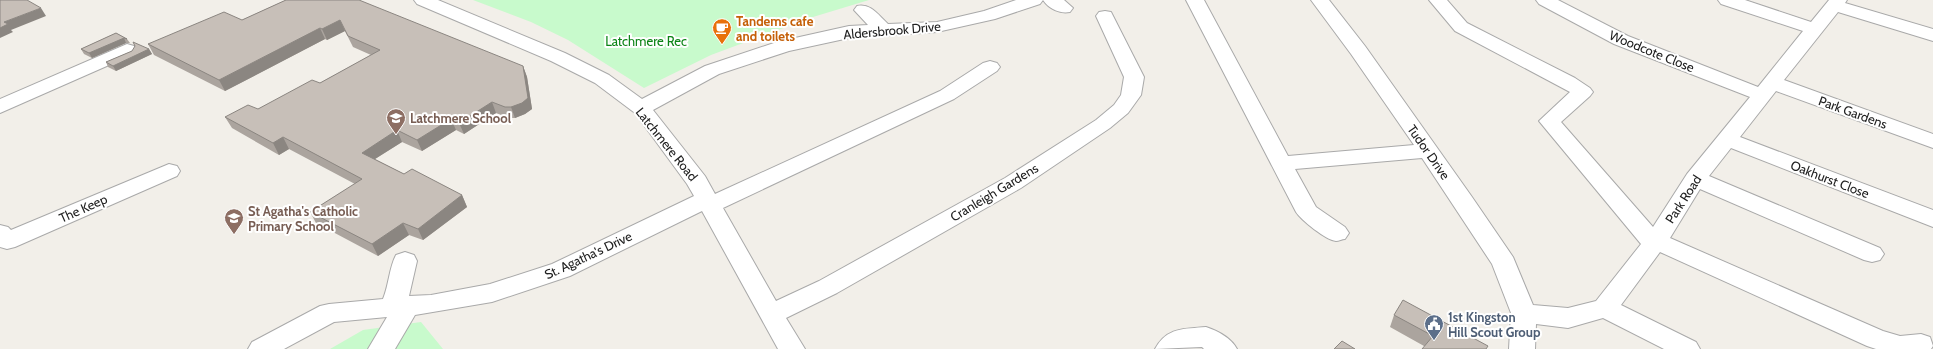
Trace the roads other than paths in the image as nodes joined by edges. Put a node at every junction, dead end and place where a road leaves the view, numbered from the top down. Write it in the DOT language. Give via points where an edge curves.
graph roads {
  1 [pos="423,0"];
  2 [pos="1034,0"];
  3 [pos="1195,0"];
  4 [pos="1320,0"];
  5 [pos="1438,0"];
  6 [pos="1545,0"];
  7 [pos="1727,0"];
  8 [pos="1836,3"];
  9 [pos="863,10"];
  10 [pos="1100,20"];
  11 [pos="1815,29"];
  12 [pos="883,30"];
  13 [pos="1933,35"];
  14 [pos="128,50"];
  15 [pos="990,67"];
  16 [pos="1768,89"];
  17 [pos="0,107"];
  18 [pos="642,109"];
  19 [pos="1726,139"];
  20 [pos="1933,141"];
  21 [pos="1428,151"];
  22 [pos="1281,163"];
  23 [pos="169,171"];
  24 [pos="1695,179"];
  25 [pos="709,202"];
  26 [pos="1933,219"];
  27 [pos="0,233"];
  28 [pos="1337,233"];
  29 [pos="1655,242"];
  30 [pos="1872,254"];
  31 [pos="405,261"];
  32 [pos="400,306"];
  33 [pos="1605,308"];
  34 [pos="1524,313"];
  35 [pos="771,315"];
  36 [pos="1921,344"];
  37 [pos="261,349"];
  38 [pos="381,349"];
  39 [pos="792,349"];
  40 [pos="1168,349"];
  41 [pos="1224,349"];
  42 [pos="1522,349"];
  43 [pos="1688,349"];
  1 -- 18 [label="street, Latchmere Road" via="558,57 602,79"];
  2 -- 12 [label="street, Aldersbrook Drive" via="937,27"];
  3 -- 22 [label="street"];
  4 -- 21 [label="street, Tudor Drive"];
  5 -- 29 [label="street" via="1461,27 1583,92 1549,121"];
  6 -- 16 [label="street, Woodcote Close" via="1621,40"];
  7 -- 11 [label="street"];
  8 -- 11 [label="street, Park Road"];
  8 -- 13 [label="street"];
  9 -- 12 [label="street"];
  10 -- 35 [label="street, Cranleigh Gardens" via="1134,77 1131,95 1121,109 1103,124 1013,183 828,287"];
  11 -- 16 [label="street, Park Road"];
  12 -- 18 [label="street, Aldersbrook Drive" via="849,32 784,46 712,70"];
  14 -- 17 [label="street"];
  15 -- 25 [label="street, St. Agatha's Drive" via="946,95"];
  16 -- 19 [label="street, Park Road"];
  16 -- 20 [label="street, Park Gardens"];
  18 -- 25 [label="street, Latchmere Road" via="679,156"];
  19 -- 24 [label="street, Park Road"];
  19 -- 26 [label="street, Oakhurst Close"];
  21 -- 22 [label="street"];
  21 -- 34 [label="street, Tudor Drive" via="1504,263"];
  22 -- 28 [label="street" via="1307,212"];
  23 -- 27 [label="street, The Keep" via="117,187 7,241"];
  24 -- 29 [label="street, Park Road"];
  24 -- 30 [label="street"];
  25 -- 32 [label="street, St. Agatha's Drive" via="561,270 492,293 431,304"];
  25 -- 35 [label="street, Latchmere Road"];
  29 -- 33 [label="street, Park Road"];
  29 -- 36 [label="street" via="1889,344"];
  31 -- 32 [label="street"];
  32 -- 37 [label="street, St. Agatha's Drive" via="329,313"];
  32 -- 38 [label="street"];
  33 -- 34 [label="street" via="1568,318"];
  33 -- 43 [label="street"];
  34 -- 42 [label="street"];
  35 -- 39 [label="street, Latchmere Road"];
  40 -- 41 [label="street" via="1179,338 1206,337"];
}
